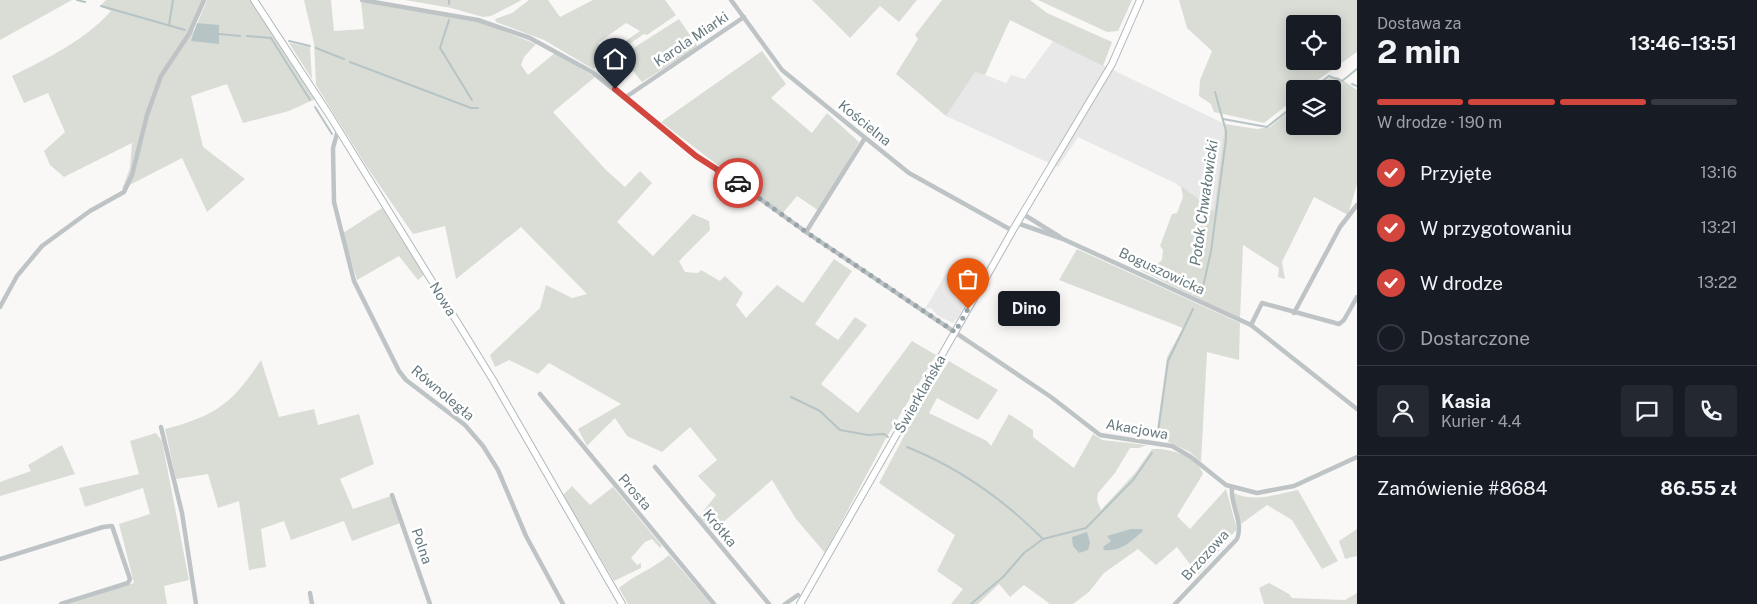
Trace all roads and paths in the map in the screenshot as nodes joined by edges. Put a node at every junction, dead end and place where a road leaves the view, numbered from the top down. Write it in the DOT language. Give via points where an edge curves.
graph roads {
  1 [pos="204,0"];
  2 [pos="254,0"];
  3 [pos="362,0"];
  4 [pos="731,0"];
  5 [pos="1140,0"];
  6 [pos="744,17"];
  7 [pos="626,97"];
  8 [pos="338,130"];
  9 [pos="865,138"];
  10 [pos="1357,205"];
  11 [pos="1023,214"];
  12 [pos="1017,223"];
  13 [pos="1013,231"];
  14 [pos="806,232"];
  15 [pos="1063,239"];
  16 [pos="1357,297"];
  17 [pos="0,307"];
  18 [pos="1294,313"];
  19 [pos="1251,325"];
  20 [pos="955,332"];
  21 [pos="540,394"];
  22 [pos="1357,409"];
  23 [pos="161,428"];
  24 [pos="1357,457"];
  25 [pos="654,467"];
  26 [pos="1232,488"];
  27 [pos="392,495"];
  28 [pos="0,559"];
  29 [pos="310,593"];
  30 [pos="798,595"];
  31 [pos="61,604"];
  32 [pos="196,604"];
  33 [pos="312,604"];
  34 [pos="430,604"];
  35 [pos="563,604"];
  36 [pos="622,604"];
  37 [pos="714,604"];
  38 [pos="769,604"];
  39 [pos="786,604"];
  40 [pos="800,604"];
  41 [pos="1175,604"];
  1 -- 17 [label="street" via="189,34 158,82 132,176 124,192 90,210 42,246 17,276"];
  2 -- 8 [label="street, Nowa"];
  3 -- 7 [label="street, Akacjowa" via="478,20 521,35 592,72"];
  4 -- 6 [label="street, Kościelna"];
  5 -- 11 [label="street, Świerklańska" via="1112,64"];
  6 -- 7 [label="street, Karola Miarki"];
  6 -- 9 [label="street, Kościelna" via="782,70"];
  7 -- 14 [label="street, Akacjowa" via="696,156"];
  8 -- 35 [label="street, Równoległa" via="333,148 334,202 354,281 399,371 406,380 465,425 491,459 526,536"];
  8 -- 36 [label="street, Nowa" via="493,380"];
  9 -- 13 [label="street, Kościelna" via="909,173"];
  9 -- 14 [label="street"];
  10 -- 18 [label="street" via="1340,226"];
  11 -- 12 [label="street, Świerklańska"];
  11 -- 15 [label="street, Boguszowicka"];
  12 -- 13 [label="street, Świerklańska"];
  12 -- 15 [label="street, Boguszowicka"];
  13 -- 20 [label="street, Świerklańska"];
  14 -- 20 [label="street, Akacjowa"];
  15 -- 19 [label="street, Boguszowicka"];
  16 -- 18 [label="street" via="1339,324"];
  18 -- 19 [label="street" via="1262,303"];
  19 -- 22 [label="street, Boguszowicka"];
  20 -- 26 [label="street, Akacjowa" via="1051,397 1095,432 1113,438 1172,446 1185,452"];
  20 -- 40 [label="street, Świerklańska"];
  21 -- 37 [label="street, Prosta"];
  23 -- 32 [label="street" via="182,513"];
  24 -- 26 [label="street, Akacjowa" via="1283,489 1257,493"];
  25 -- 38 [label="street, Krótka"];
  26 -- 41 [label="street, Brzozowa" via="1239,527 1237,539"];
  27 -- 34 [label="street, Polna"];
  28 -- 31 [label="street" via="112,526 130,579 128,583"];
  29 -- 33 [label="street"];
  30 -- 39 [label="street"];
}
